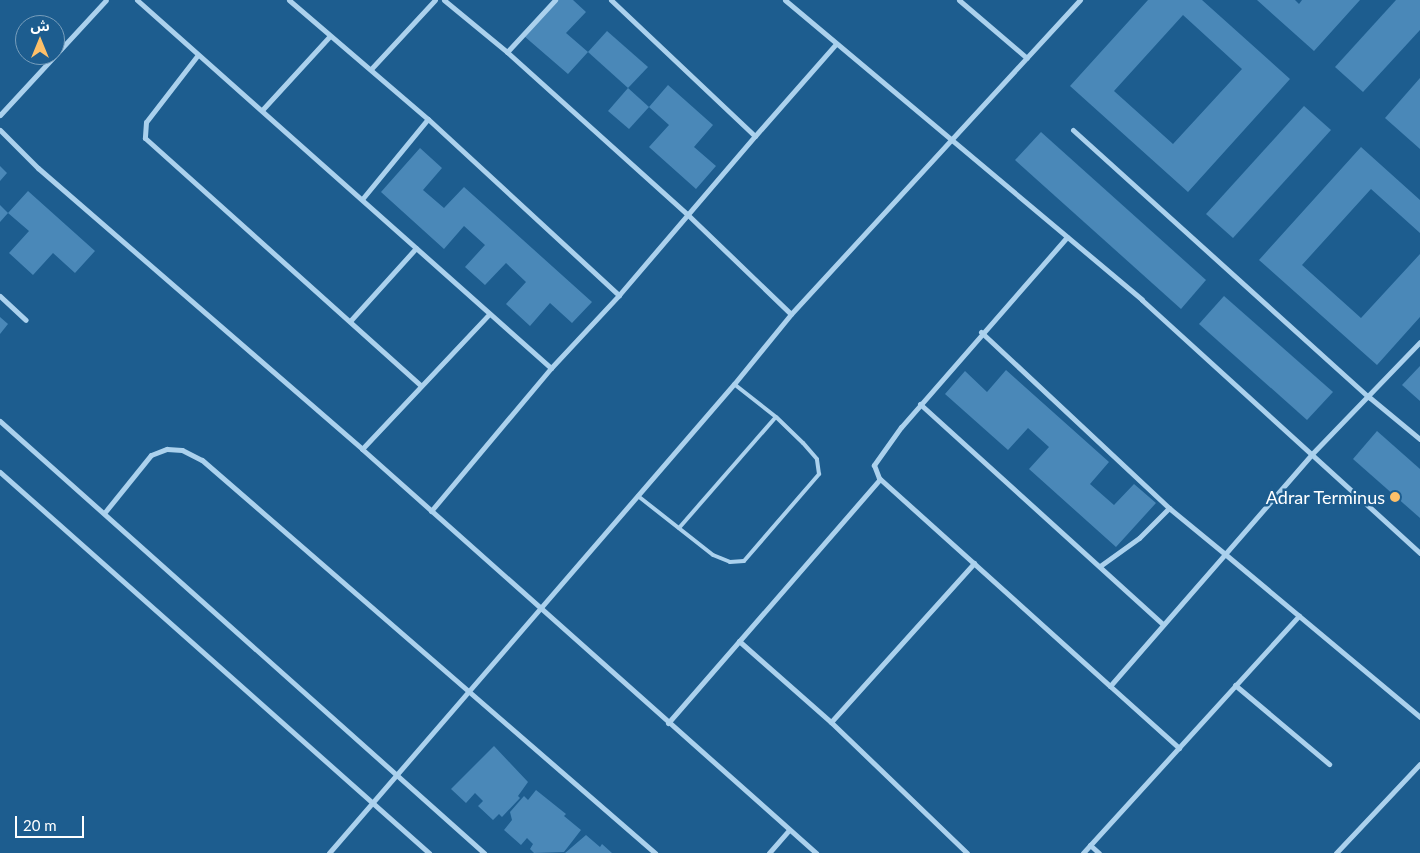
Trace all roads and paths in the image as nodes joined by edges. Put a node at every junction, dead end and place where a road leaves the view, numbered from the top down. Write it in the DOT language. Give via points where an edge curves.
graph roads {
  1 [pos="106,0"];
  2 [pos="137,0"];
  3 [pos="289,0"];
  4 [pos="435,0"];
  5 [pos="444,0"];
  6 [pos="555,0"];
  7 [pos="612,0"];
  8 [pos="785,0"];
  9 [pos="959,0"];
  10 [pos="1080,0"];
  11 [pos="330,36"];
  12 [pos="835,45"];
  13 [pos="507,52"];
  14 [pos="197,56"];
  15 [pos="1027,58"];
  16 [pos="371,70"];
  17 [pos="262,109"];
  18 [pos="0,115"];
  19 [pos="428,119"];
  20 [pos="0,130"];
  21 [pos="1073,130"];
  22 [pos="755,136"];
  23 [pos="953,141"];
  24 [pos="363,198"];
  25 [pos="687,214"];
  26 [pos="1067,237"];
  27 [pos="416,248"];
  28 [pos="618,295"];
  29 [pos="0,296"];
  30 [pos="489,314"];
  31 [pos="791,314"];
  32 [pos="26,320"];
  33 [pos="351,320"];
  34 [pos="981,332"];
  35 [pos="1420,342"];
  36 [pos="551,368"];
  37 [pos="734,384"];
  38 [pos="420,385"];
  39 [pos="1369,397"];
  40 [pos="920,404"];
  41 [pos="776,417"];
  42 [pos="0,420"];
  43 [pos="1420,439"];
  44 [pos="362,449"];
  45 [pos="1312,454"];
  46 [pos="0,472"];
  47 [pos="880,479"];
  48 [pos="638,496"];
  49 [pos="1169,508"];
  50 [pos="431,510"];
  51 [pos="105,512"];
  52 [pos="680,528"];
  53 [pos="1420,553"];
  54 [pos="1225,554"];
  55 [pos="974,563"];
  56 [pos="1100,566"];
  57 [pos="540,610"];
  58 [pos="1298,616"];
  59 [pos="1163,624"];
  60 [pos="739,641"];
  61 [pos="1235,685"];
  62 [pos="1110,686"];
  63 [pos="469,692"];
  64 [pos="1420,717"];
  65 [pos="832,722"];
  66 [pos="668,723"];
  67 [pos="1179,748"];
  68 [pos="1329,764"];
  69 [pos="1420,764"];
  70 [pos="396,776"];
  71 [pos="371,802"];
  72 [pos="789,830"];
  73 [pos="1090,845"];
  74 [pos="964,852"];
  75 [pos="329,853"];
  76 [pos="429,853"];
  77 [pos="484,853"];
  78 [pos="655,853"];
  79 [pos="769,853"];
  80 [pos="816,853"];
  81 [pos="1083,853"];
  82 [pos="1099,853"];
  83 [pos="1336,853"];
  1 -- 18 [label="street"];
  2 -- 14 [label="street"];
  3 -- 11 [label="street"];
  4 -- 16 [label="street"];
  5 -- 13 [label="street"];
  6 -- 13 [label="street"];
  7 -- 22 [label="street"];
  8 -- 12 [label="street"];
  9 -- 15 [label="street"];
  10 -- 15 [label="street"];
  11 -- 16 [label="street"];
  11 -- 17 [label="street"];
  12 -- 22 [label="street"];
  12 -- 23 [label="street"];
  13 -- 25 [label="street"];
  14 -- 17 [label="street"];
  14 -- 33 [label="street" via="146,122 145,138"];
  15 -- 23 [label="street"];
  16 -- 19 [label="street"];
  17 -- 24 [label="street"];
  19 -- 24 [label="street"];
  19 -- 28 [label="street"];
  20 -- 44 [label="street" via="46,174"];
  21 -- 39 [label="street"];
  22 -- 25 [label="street"];
  23 -- 26 [label="street"];
  23 -- 31 [label="street"];
  24 -- 27 [label="street"];
  25 -- 28 [label="street"];
  25 -- 31 [label="street"];
  26 -- 34 [label="street"];
  26 -- 45 [label="street"];
  27 -- 30 [label="street"];
  27 -- 33 [label="street"];
  28 -- 36 [label="street"];
  29 -- 32 [label="street"];
  30 -- 36 [label="street"];
  30 -- 38 [label="street"];
  31 -- 37 [label="street"];
  33 -- 38 [label="street"];
  34 -- 40 [label="street"];
  34 -- 49 [label="street"];
  35 -- 39 [label="street"];
  36 -- 50 [label="street"];
  37 -- 41 [label="lane"];
  37 -- 48 [label="street"];
  38 -- 44 [label="street"];
  39 -- 43 [label="street"];
  39 -- 45 [label="street"];
  40 -- 47 [label="street" via="876,459 875,471"];
  40 -- 56 [label="street"];
  41 -- 52 [label="lane"];
  41 -- 52 [label="lane" via="817,459 819,474 744,561 730,562 713,555"];
  42 -- 51 [label="street"];
  44 -- 50 [label="street"];
  45 -- 53 [label="street"];
  45 -- 54 [label="street"];
  46 -- 71 [label="street"];
  47 -- 55 [label="street"];
  47 -- 60 [label="street"];
  48 -- 52 [label="lane"];
  48 -- 57 [label="street"];
  49 -- 54 [label="street"];
  49 -- 56 [label="street" via="1139,538"];
  50 -- 57 [label="street"];
  51 -- 63 [label="street" via="151,455 167,448 182,450 202,460"];
  51 -- 70 [label="street"];
  54 -- 58 [label="street"];
  54 -- 59 [label="street"];
  55 -- 62 [label="street"];
  55 -- 65 [label="street"];
  56 -- 59 [label="street"];
  57 -- 63 [label="street"];
  57 -- 66 [label="street"];
  58 -- 61 [label="street"];
  58 -- 64 [label="street"];
  59 -- 62 [label="street"];
  60 -- 65 [label="street"];
  60 -- 66 [label="street"];
  61 -- 67 [label="street"];
  61 -- 68 [label="street"];
  62 -- 67 [label="street"];
  63 -- 70 [label="street"];
  63 -- 78 [label="street"];
  65 -- 74 [label="street"];
  66 -- 72 [label="street"];
  67 -- 73 [label="street"];
  69 -- 83 [label="street"];
  70 -- 71 [label="street"];
  70 -- 77 [label="street"];
  71 -- 75 [label="street"];
  71 -- 76 [label="street"];
  72 -- 79 [label="street"];
  72 -- 80 [label="street"];
  73 -- 81 [label="street"];
  73 -- 82 [label="street"];
}
